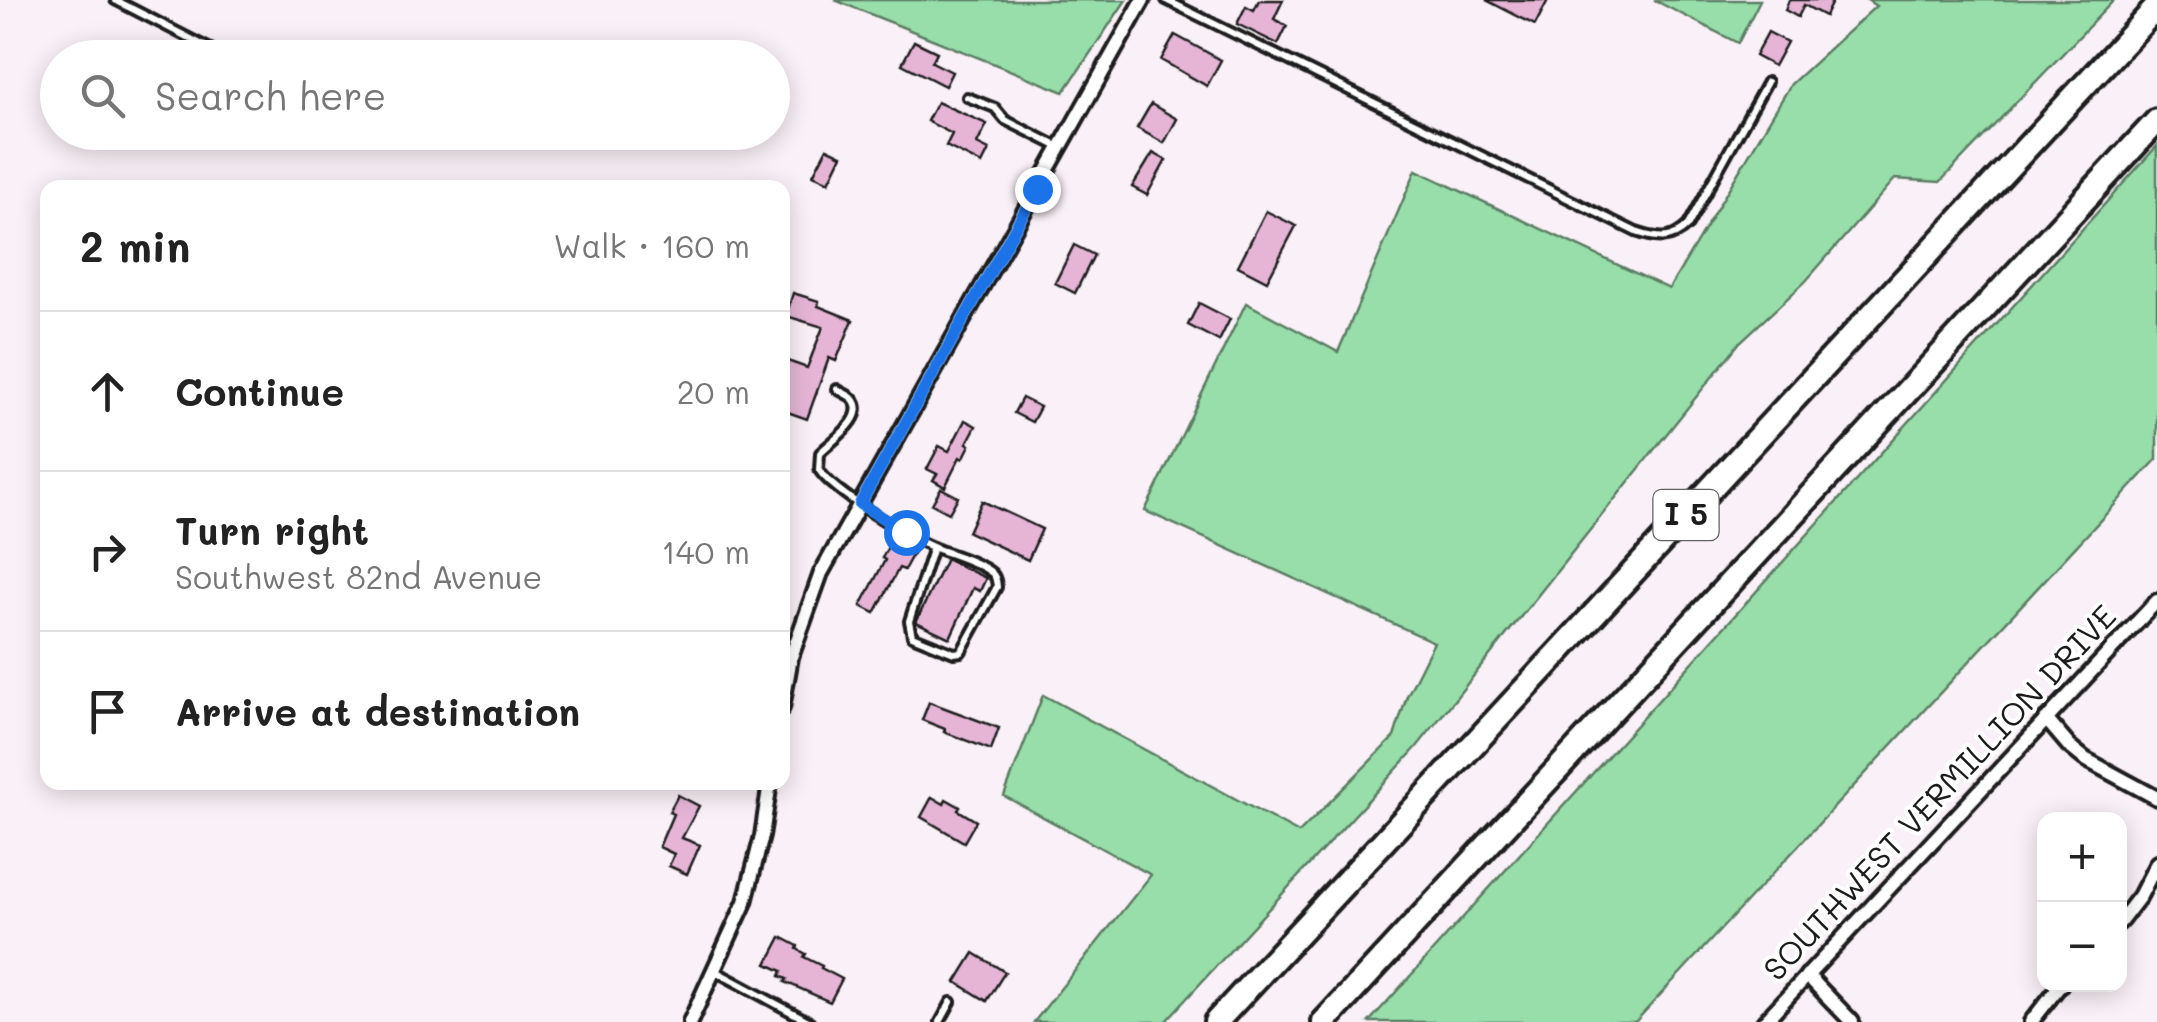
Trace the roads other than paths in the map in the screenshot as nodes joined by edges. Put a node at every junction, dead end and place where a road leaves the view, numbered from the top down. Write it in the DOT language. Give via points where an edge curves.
graph roads {
  1 [pos="115,0"];
  2 [pos="1143,0"];
  3 [pos="1166,0"];
  4 [pos="2157,8"];
  5 [pos="193,40"];
  6 [pos="1767,82"];
  7 [pos="967,97"];
  8 [pos="2157,121"];
  9 [pos="1060,147"];
  10 [pos="837,389"];
  11 [pos="860,504"];
  12 [pos="933,547"];
  13 [pos="2157,602"];
  14 [pos="790,663"];
  15 [pos="2046,720"];
  16 [pos="769,790"];
  17 [pos="2157,798"];
  18 [pos="2157,863"];
  19 [pos="2127,913"];
  20 [pos="714,971"];
  21 [pos="1807,976"];
  22 [pos="2055,992"];
  23 [pos="951,1002"];
  24 [pos="690,1022"];
  25 [pos="810,1022"];
  26 [pos="940,1022"];
  27 [pos="1216,1022"];
  28 [pos="1324,1022"];
  29 [pos="1764,1022"];
  30 [pos="1852,1022"];
  31 [pos="2032,1022"];
  1 -- 5 [label="lane"];
  2 -- 9 [label="street"];
  3 -- 6 [label="lane" via="1656,238 1688,225"];
  4 -- 27 [label="highway, I 5"];
  7 -- 9 [label="lane"];
  8 -- 28 [label="highway, I 5"];
  9 -- 11 [label="street"];
  10 -- 11 [label="lane" via="852,398 855,416 820,453 818,470"];
  11 -- 12 [label="lane"];
  11 -- 14 [label="street" via="821,573"];
  12 -- 12 [label="lane" via="996,579 961,652 910,630"];
  13 -- 15 [label="street, SOUTHWEST VERMILLION DRIVE"];
  15 -- 17 [label="street" via="2085,759"];
  15 -- 21 [label="street, SOUTHWEST VERMILLION DRIVE"];
  16 -- 20 [label="street" via="744,902"];
  18 -- 19 [label="street"];
  20 -- 24 [label="street"];
  20 -- 25 [label="lane"];
  21 -- 29 [label="street, SOUTHWEST VERMILLION DRIVE"];
  21 -- 30 [label="street"];
  22 -- 31 [label="street"];
  23 -- 26 [label="lane"];
}
